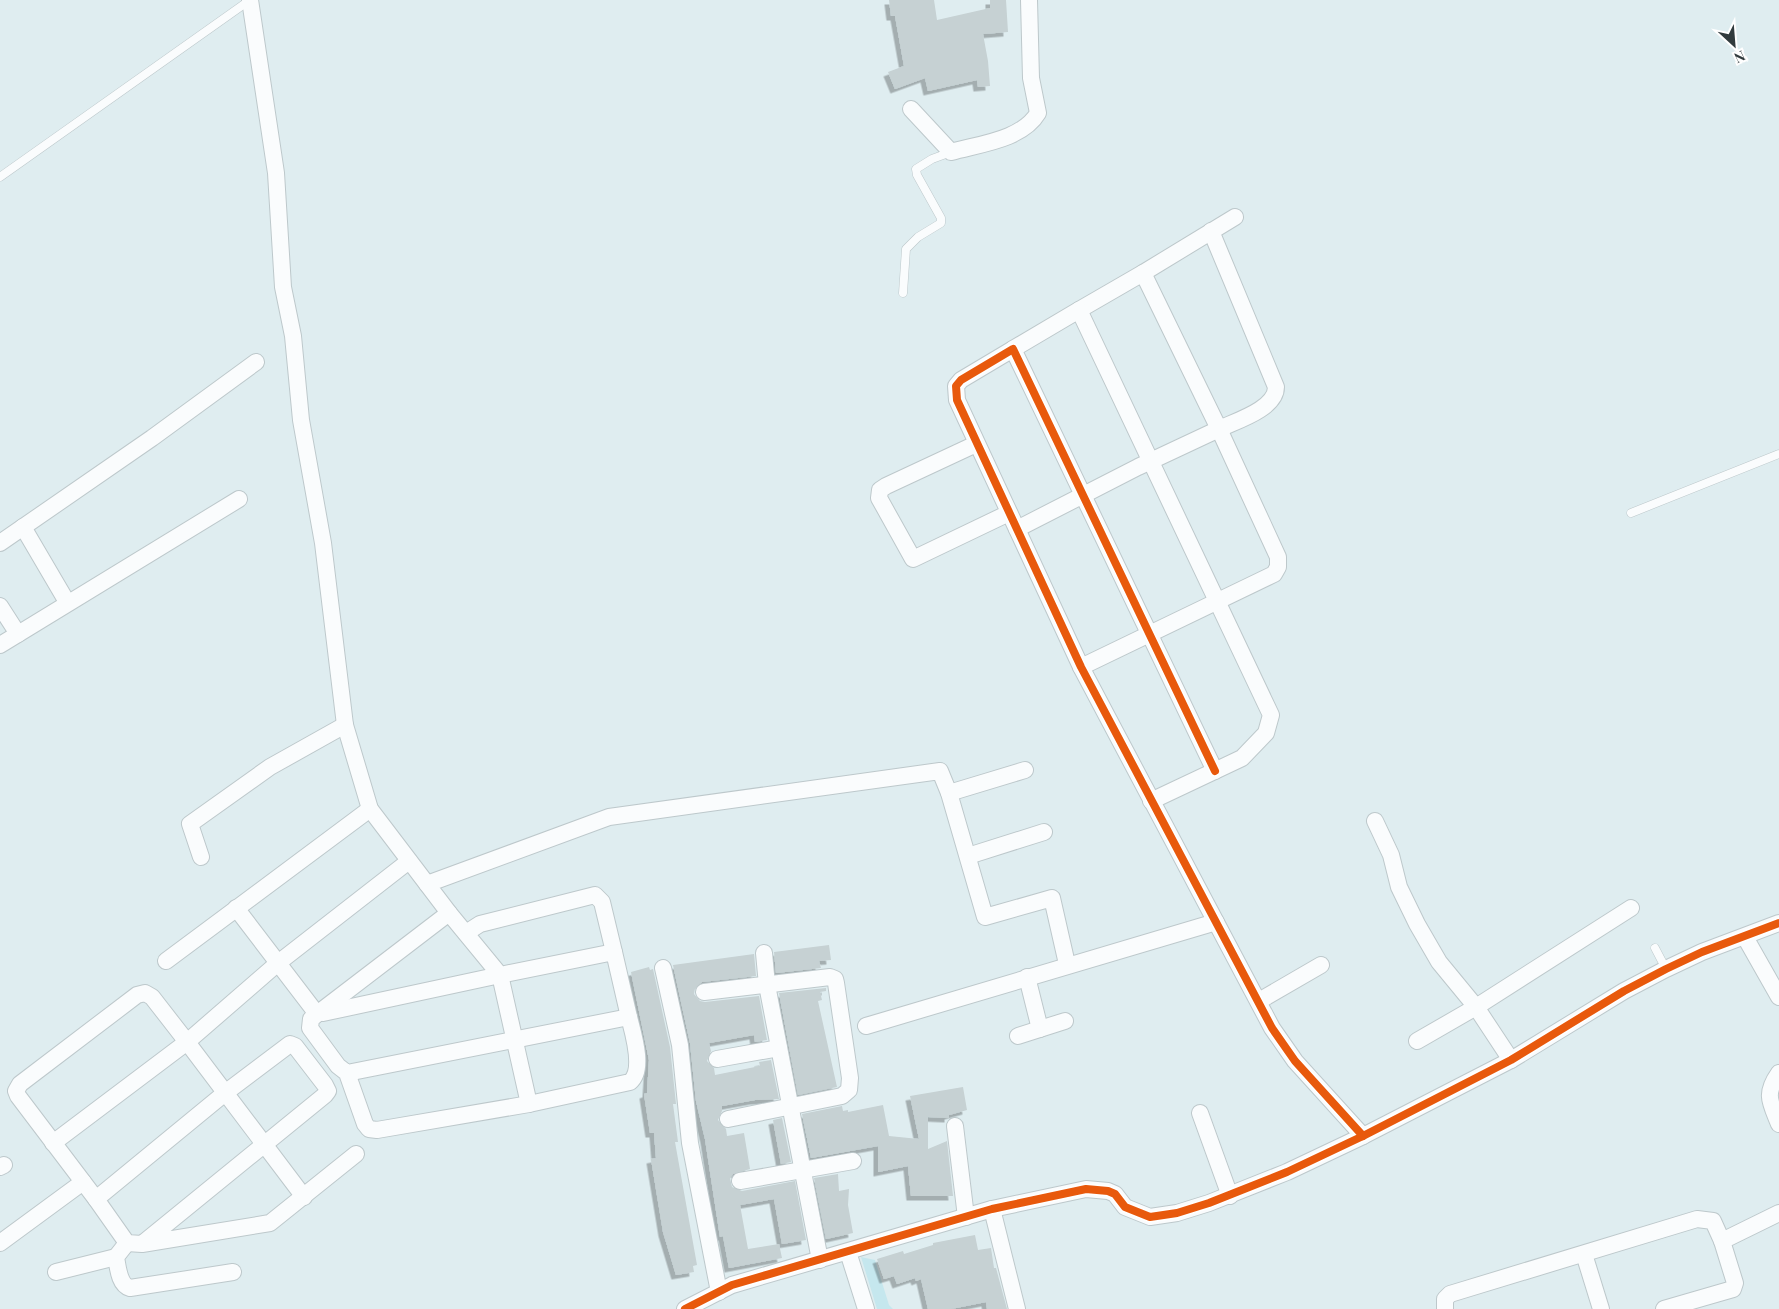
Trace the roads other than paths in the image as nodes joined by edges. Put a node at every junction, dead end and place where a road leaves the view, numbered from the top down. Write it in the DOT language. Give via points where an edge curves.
graph roads {
  1 [pos="250,0"];
  2 [pos="1029,0"];
  3 [pos="911,108"];
  4 [pos="951,152"];
  5 [pos="0,177"];
  6 [pos="1236,216"];
  7 [pos="1211,231"];
  8 [pos="1143,273"];
  9 [pos="903,293"];
  10 [pos="1080,310"];
  11 [pos="1013,349"];
  12 [pos="256,362"];
  13 [pos="1219,429"];
  14 [pos="976,444"];
  15 [pos="1779,454"];
  16 [pos="1150,461"];
  17 [pos="1082,494"];
  18 [pos="238,498"];
  19 [pos="1009,513"];
  20 [pos="1631,513"];
  21 [pos="23,527"];
  22 [pos="1017,529"];
  23 [pos="0,543"];
  24 [pos="1217,601"];
  25 [pos="67,602"];
  26 [pos="0,606"];
  27 [pos="18,634"];
  28 [pos="1149,634"];
  29 [pos="0,645"];
  30 [pos="1081,667"];
  31 [pos="345,725"];
  32 [pos="1025,770"];
  33 [pos="1215,770"];
  34 [pos="949,792"];
  35 [pos="1151,801"];
  36 [pos="370,809"];
  37 [pos="1375,821"];
  38 [pos="1044,832"];
  39 [pos="968,856"];
  40 [pos="202,857"];
  41 [pos="409,861"];
  42 [pos="427,884"];
  43 [pos="236,908"];
  44 [pos="1631,908"];
  45 [pos="449,914"];
  46 [pos="1216,922"];
  47 [pos="1779,923"];
  48 [pos="466,933"];
  49 [pos="1745,937"];
  50 [pos="1655,948"];
  51 [pos="614,952"];
  52 [pos="764,952"];
  53 [pos="166,961"];
  54 [pos="278,963"];
  55 [pos="1067,964"];
  56 [pos="1321,964"];
  57 [pos="663,968"];
  58 [pos="1666,969"];
  59 [pos="500,975"];
  60 [pos="1027,977"];
  61 [pos="767,985"];
  62 [pos="704,992"];
  63 [pos="1779,997"];
  64 [pos="1259,1000"];
  65 [pos="1476,1007"];
  66 [pos="317,1014"];
  67 [pos="629,1017"];
  68 [pos="1066,1021"];
  69 [pos="866,1026"];
  70 [pos="1040,1029"];
  71 [pos="1018,1036"];
  72 [pos="514,1040"];
  73 [pos="1418,1041"];
  74 [pos="187,1042"];
  75 [pos="779,1048"];
  76 [pos="718,1059"];
  77 [pos="1511,1060"];
  78 [pos="347,1073"];
  79 [pos="1779,1073"];
  80 [pos="225,1093"];
  81 [pos="528,1104"];
  82 [pos="791,1106"];
  83 [pos="1200,1113"];
  84 [pos="728,1119"];
  85 [pos="1779,1124"];
  86 [pos="955,1126"];
  87 [pos="1363,1136"];
  88 [pos="54,1143"];
  89 [pos="265,1145"];
  90 [pos="356,1154"];
  91 [pos="853,1161"];
  92 [pos="803,1170"];
  93 [pos="740,1181"];
  94 [pos="83,1182"];
  95 [pos="304,1196"];
  96 [pos="1230,1196"];
  97 [pos="96,1199"];
  98 [pos="992,1209"];
  99 [pos="1779,1213"];
  100 [pos="966,1217"];
  101 [pos="1722,1240"];
  102 [pos="0,1243"];
  103 [pos="134,1244"];
  104 [pos="848,1252"];
  105 [pos="1584,1254"];
  106 [pos="116,1258"];
  107 [pos="820,1260"];
  108 [pos="56,1272"];
  109 [pos="233,1272"];
  110 [pos="719,1292"];
  111 [pos="685,1309"];
  112 [pos="866,1309"];
  113 [pos="1017,1309"];
  114 [pos="1445,1309"];
  115 [pos="1601,1309"];
  116 [pos="1664,1309"];
  1 -- 5 [label="lane"];
  1 -- 31 [label="street" via="276,173 283,287 293,336 301,420 323,543"];
  2 -- 4 [label="street" via="1031,78 1038,113 1034,121 1011,135"];
  3 -- 4 [label="street"];
  4 -- 9 [label="lane" via="916,169 941,223 906,249"];
  6 -- 7 [label="street"];
  7 -- 8 [label="street"];
  7 -- 13 [label="street" via="1276,387 1268,405"];
  8 -- 10 [label="street"];
  8 -- 13 [label="street"];
  10 -- 11 [label="street"];
  10 -- 16 [label="street"];
  11 -- 14 [label="street" via="956,386 956,400"];
  11 -- 17 [label="street"];
  12 -- 21 [label="street"];
  13 -- 16 [label="street"];
  13 -- 24 [label="street" via="1278,557 1278,567 1274,574"];
  14 -- 19 [label="street"];
  14 -- 19 [label="street" via="886,486 880,490 879,498 913,558"];
  15 -- 20 [label="lane"];
  16 -- 17 [label="street"];
  16 -- 24 [label="street"];
  17 -- 22 [label="street"];
  17 -- 28 [label="street"];
  18 -- 25 [label="street"];
  19 -- 22 [label="street"];
  21 -- 23 [label="street"];
  21 -- 25 [label="street"];
  22 -- 30 [label="street"];
  24 -- 28 [label="street"];
  24 -- 33 [label="street" via="1271,715 1266,733 1256,746 1242,758"];
  25 -- 27 [label="street"];
  26 -- 27 [label="street"];
  27 -- 29 [label="street"];
  28 -- 30 [label="street"];
  28 -- 33 [label="street"];
  30 -- 35 [label="street"];
  31 -- 36 [label="street"];
  31 -- 40 [label="street" via="270,767 190,824"];
  32 -- 34 [label="street"];
  33 -- 35 [label="street"];
  34 -- 39 [label="street"];
  34 -- 42 [label="street" via="940,771 609,818"];
  35 -- 46 [label="street"];
  36 -- 41 [label="street"];
  36 -- 43 [label="street"];
  37 -- 65 [label="street" via="1392,854 1399,887 1417,924 1439,962"];
  38 -- 39 [label="street"];
  39 -- 55 [label="street" via="985,917 1052,898"];
  41 -- 42 [label="street"];
  41 -- 54 [label="street"];
  42 -- 45 [label="street"];
  43 -- 53 [label="street"];
  43 -- 54 [label="street"];
  44 -- 65 [label="street"];
  45 -- 48 [label="street"];
  45 -- 66 [label="street"];
  46 -- 55 [label="street"];
  46 -- 64 [label="street"];
  47 -- 49 [label="street"];
  48 -- 51 [label="street" via="480,924 595,895 602,902"];
  48 -- 59 [label="street"];
  49 -- 58 [label="street"];
  49 -- 63 [label="street"];
  50 -- 58 [label="lane"];
  51 -- 59 [label="street"];
  51 -- 67 [label="street"];
  52 -- 61 [label="street"];
  54 -- 66 [label="street"];
  54 -- 74 [label="street"];
  55 -- 60 [label="street"];
  56 -- 64 [label="street"];
  57 -- 110 [label="street" via="680,1045 690,1144"];
  58 -- 77 [label="street"];
  59 -- 66 [label="street"];
  59 -- 72 [label="street"];
  60 -- 69 [label="street"];
  60 -- 70 [label="street"];
  61 -- 62 [label="street"];
  61 -- 75 [label="street"];
  61 -- 82 [label="street" via="830,977 836,983 849,1090 842,1096"];
  64 -- 87 [label="street" via="1272,1028 1295,1061"];
  65 -- 73 [label="street"];
  65 -- 77 [label="street"];
  66 -- 78 [label="street" via="311,1019 310,1028 338,1066"];
  67 -- 72 [label="street"];
  67 -- 81 [label="street" via="636,1046 637,1072 630,1082"];
  68 -- 70 [label="street"];
  70 -- 71 [label="street"];
  72 -- 78 [label="street"];
  72 -- 81 [label="street"];
  74 -- 80 [label="street"];
  74 -- 88 [label="street"];
  74 -- 88 [label="street" via="152,997 145,993 137,995 20,1084 16,1091"];
  75 -- 76 [label="street"];
  75 -- 82 [label="street"];
  77 -- 87 [label="street"];
  78 -- 81 [label="street" via="369,1129"];
  79 -- 85 [label="street" via="1769,1090 1769,1101"];
  80 -- 89 [label="street"];
  80 -- 89 [label="street" via="284,1048 290,1044 295,1046 328,1090"];
  80 -- 97 [label="street"];
  82 -- 84 [label="street"];
  82 -- 92 [label="street"];
  83 -- 96 [label="street"];
  86 -- 100 [label="street"];
  87 -- 96 [label="street"];
  88 -- 94 [label="street"];
  89 -- 95 [label="street"];
  89 -- 103 [label="street"];
  90 -- 95 [label="street"];
  91 -- 92 [label="street"];
  92 -- 93 [label="street"];
  92 -- 107 [label="street"];
  94 -- 97 [label="street"];
  94 -- 102 [label="street"];
  95 -- 103 [label="street" via="270,1223"];
  96 -- 98 [label="street" via="1176,1213 1150,1217 1125,1207 1115,1194 1100,1189 1086,1189"];
  97 -- 103 [label="street"];
  98 -- 100 [label="street"];
  98 -- 113 [label="street"];
  99 -- 101 [label="street"];
  100 -- 104 [label="street"];
  101 -- 105 [label="street" via="1713,1221 1697,1219"];
  101 -- 116 [label="street" via="1735,1287 1733,1290"];
  103 -- 106 [label="street"];
  104 -- 107 [label="street"];
  104 -- 112 [label="street"];
  105 -- 114 [label="street" via="1450,1294 1445,1299"];
  105 -- 115 [label="street"];
  106 -- 108 [label="street"];
  106 -- 109 [label="street" via="122,1282 130,1288"];
  107 -- 110 [label="street" via="732,1285"];
  110 -- 111 [label="street"];
}
